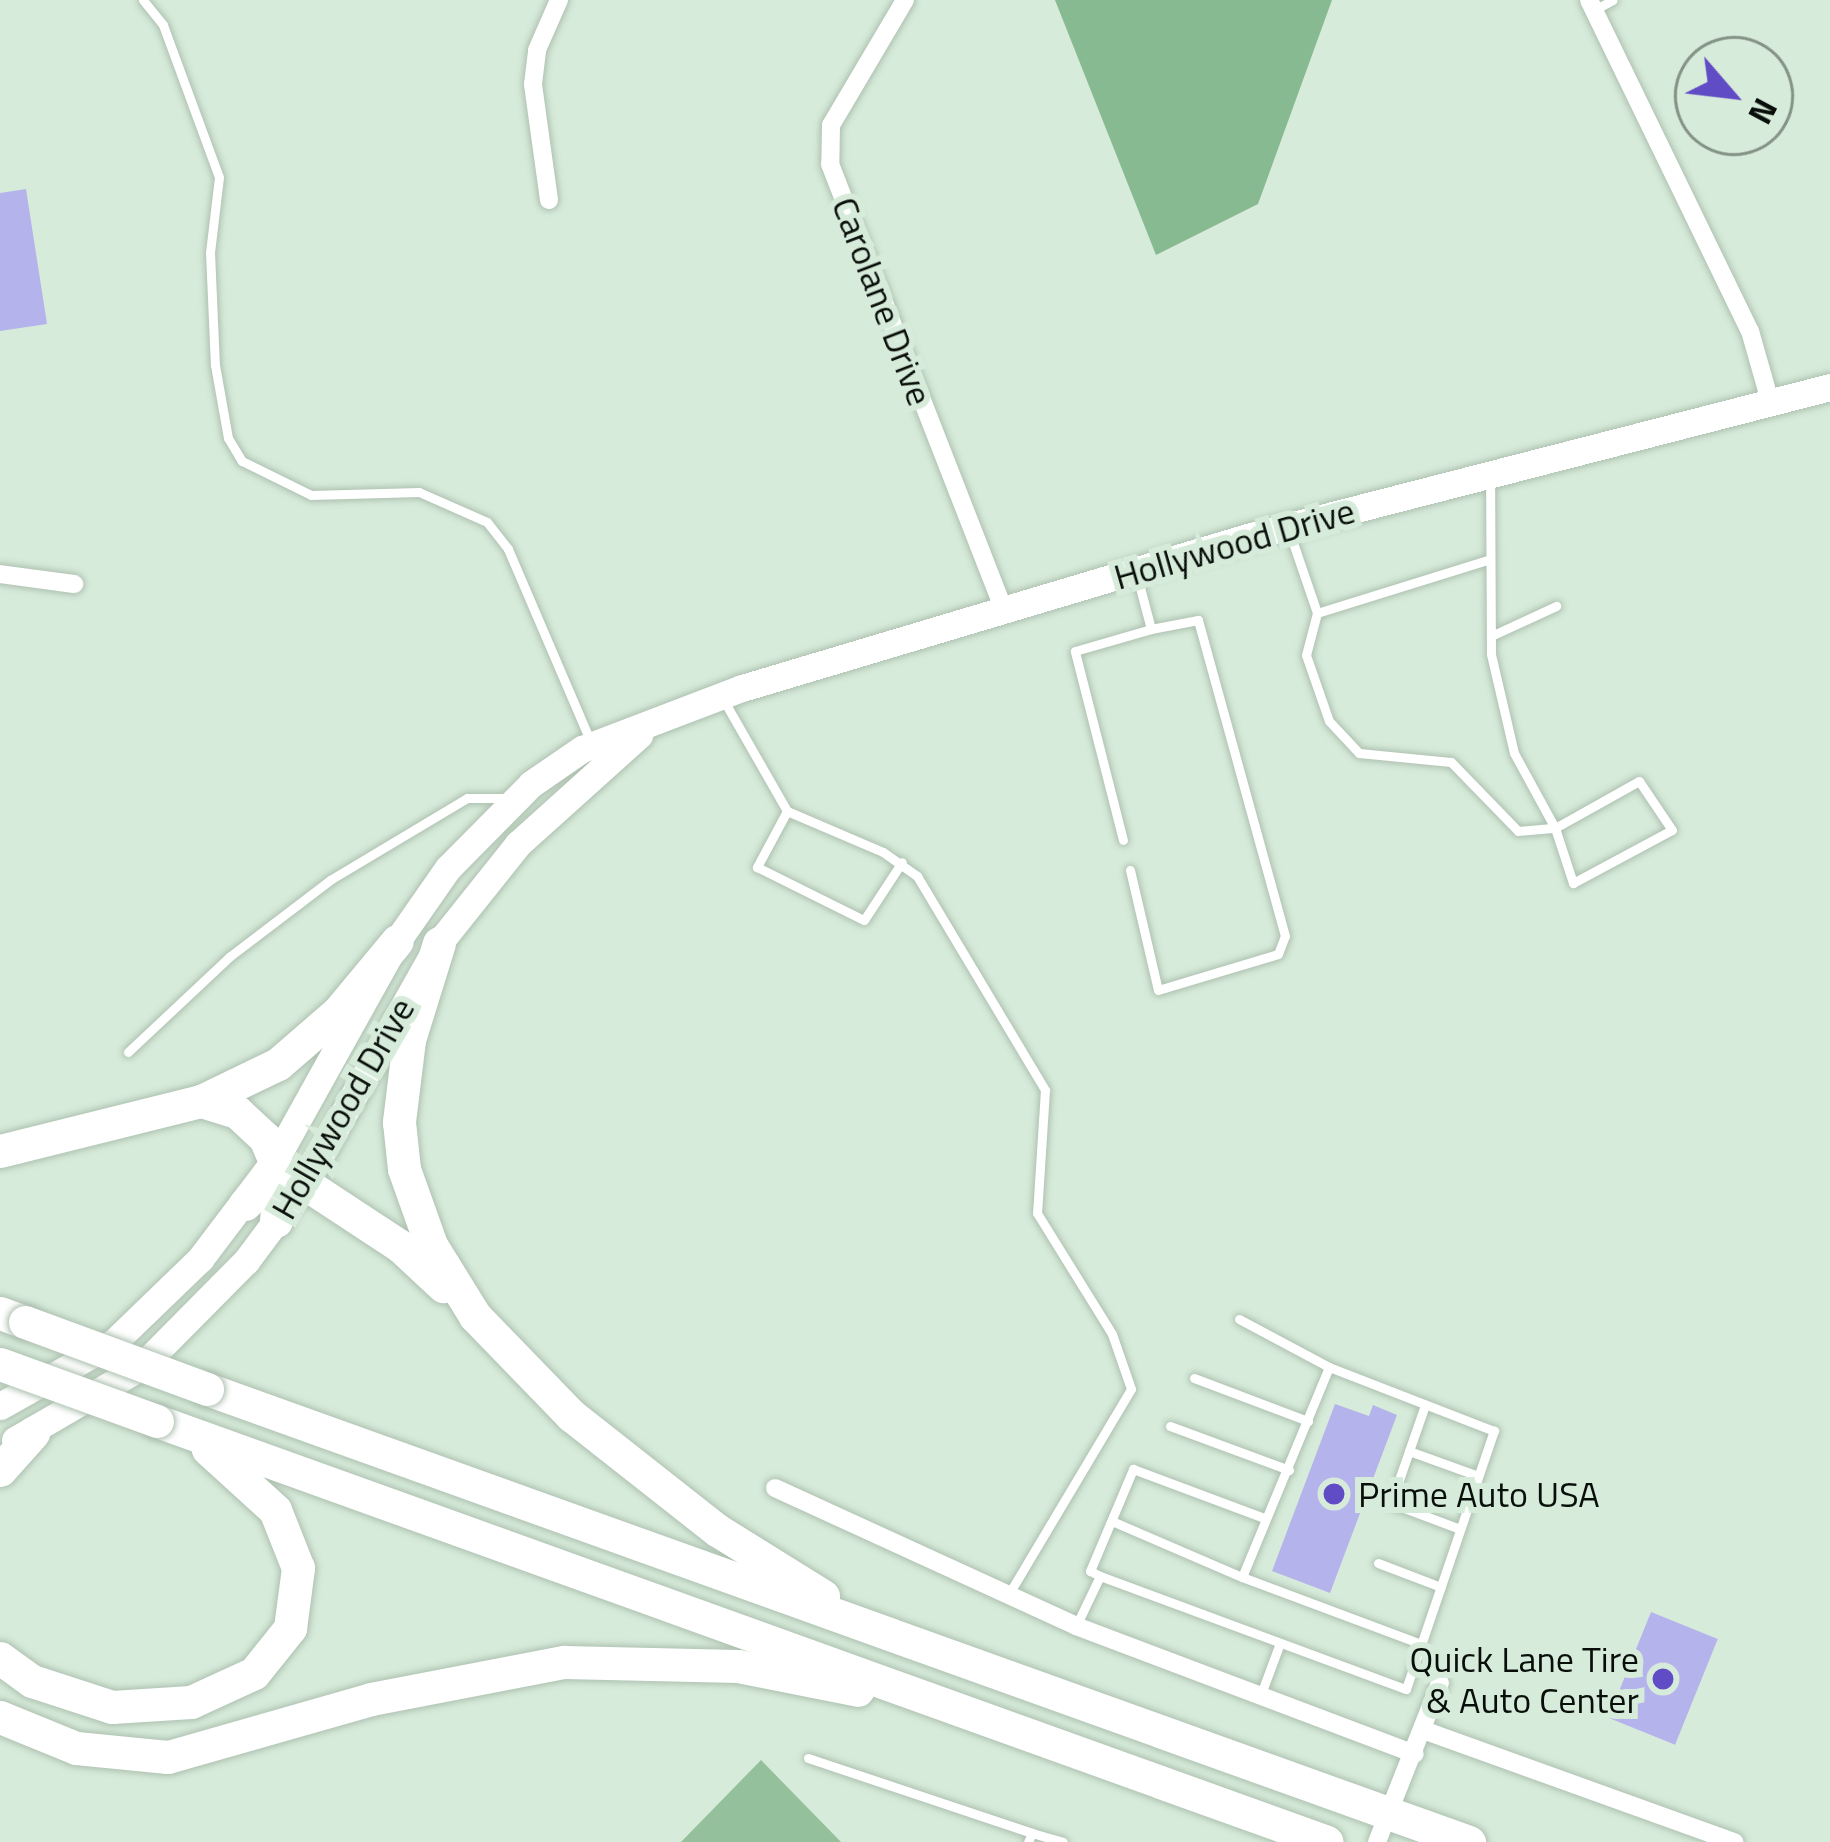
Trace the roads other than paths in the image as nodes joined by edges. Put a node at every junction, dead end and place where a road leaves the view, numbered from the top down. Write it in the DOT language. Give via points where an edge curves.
graph roads {
  1 [pos="143,0"];
  2 [pos="559,0"];
  3 [pos="905,0"];
  4 [pos="1613,0"];
  5 [pos="1591,5"];
  6 [pos="549,200"];
  7 [pos="1830,387"];
  8 [pos="1769,401"];
  9 [pos="1490,470"];
  10 [pos="1287,526"];
  11 [pos="1490,559"];
  12 [pos="1135,571"];
  13 [pos="0,574"];
  14 [pos="74,584"];
  15 [pos="1556,606"];
  16 [pos="1004,611"];
  17 [pos="1317,613"];
  18 [pos="1151,629"];
  19 [pos="1491,636"];
  20 [pos="721,696"];
  21 [pos="647,727"];
  22 [pos="592,745"];
  23 [pos="516,798"];
  24 [pos="787,811"];
  25 [pos="1555,828"];
  26 [pos="1123,839"];
  27 [pos="902,862"];
  28 [pos="1130,870"];
  29 [pos="397,941"];
  30 [pos="440,944"];
  31 [pos="128,1052"];
  32 [pos="201,1100"];
  33 [pos="0,1151"];
  34 [pos="287,1172"];
  35 [pos="245,1204"];
  36 [pos="277,1221"];
  37 [pos="475,1316"];
  38 [pos="12,1318"];
  39 [pos="1239,1319"];
  40 [pos="0,1364"];
  41 [pos="1329,1367"];
  42 [pos="1194,1378"];
  43 [pos="1425,1405"];
  44 [pos="0,1406"];
  45 [pos="1308,1420"];
  46 [pos="173,1426"];
  47 [pos="1170,1426"];
  48 [pos="33,1433"];
  49 [pos="0,1446"];
  50 [pos="1409,1451"];
  51 [pos="0,1470"];
  52 [pos="1289,1470"];
  53 [pos="1478,1476"];
  54 [pos="775,1488"];
  55 [pos="1264,1518"];
  56 [pos="1112,1521"];
  57 [pos="1460,1529"];
  58 [pos="1378,1563"];
  59 [pos="1100,1576"];
  60 [pos="1242,1577"];
  61 [pos="1441,1587"];
  62 [pos="1009,1594"];
  63 [pos="1076,1626"];
  64 [pos="875,1628"];
  65 [pos="1280,1642"];
  66 [pos="1421,1644"];
  67 [pos="0,1658"];
  68 [pos="1440,1683"];
  69 [pos="1260,1697"];
  70 [pos="967,1712"];
  71 [pos="0,1717"];
  72 [pos="1424,1730"];
  73 [pos="1415,1754"];
  74 [pos="808,1758"];
  75 [pos="1385,1828"];
  76 [pos="1030,1838"];
  77 [pos="1063,1842"];
  78 [pos="1327,1842"];
  79 [pos="1469,1842"];
  80 [pos="1734,1842"];
  1 -- 22 [label="lane" via="181,65 219,177 210,252 228,438 242,461 311,494 419,492 488,522 508,549"];
  2 -- 6 [label="street" via="537,50 533,84"];
  3 -- 16 [label="street, Carolane Drive" via="831,125 830,164"];
  4 -- 5 [label="lane"];
  5 -- 8 [label="street" via="1750,331"];
  7 -- 8 [label="main road, Hollywood Drive"];
  8 -- 9 [label="main road, Hollywood Drive"];
  9 -- 10 [label="main road, Hollywood Drive"];
  9 -- 11 [label="lane"];
  10 -- 12 [label="main road, Hollywood Drive"];
  10 -- 17 [label="lane"];
  11 -- 17 [label="lane"];
  11 -- 19 [label="lane"];
  12 -- 16 [label="main road, Hollywood Drive"];
  12 -- 18 [label="lane"];
  13 -- 14 [label="street"];
  15 -- 19 [label="lane"];
  16 -- 20 [label="main road, Hollywood Drive"];
  17 -- 25 [label="lane" via="1306,655 1329,721 1359,753 1451,762 1518,831"];
  18 -- 26 [label="lane" via="1075,651"];
  18 -- 28 [label="lane" via="1198,620 1286,936 1278,954 1158,990"];
  19 -- 25 [label="lane" via="1514,753"];
  20 -- 21 [label="main road, Hollywood Drive"];
  20 -- 24 [label="lane"];
  21 -- 22 [label="main road, Hollywood Drive"];
  21 -- 30 [label="main road, Hollywood Drive" via="518,844"];
  22 -- 23 [label="main road, Hollywood Drive"];
  23 -- 29 [label="main road, Hollywood Drive" via="448,868"];
  23 -- 31 [label="lane" via="467,799 330,880 229,956"];
  24 -- 27 [label="lane"];
  24 -- 27 [label="lane" via="757,867 864,920"];
  25 -- 25 [label="lane" via="1639,781 1672,830 1574,884"];
  27 -- 62 [label="lane" via="931,894 1045,1090 1037,1213 1131,1374 1127,1403"];
  29 -- 32 [label="highway" via="308,1042"];
  29 -- 34 [label="main road, Hollywood Drive"];
  30 -- 34 [label="main road, Hollywood Drive"];
  30 -- 37 [label="highway" via="409,1040 399,1122 416,1208"];
  32 -- 33 [label="highway"];
  32 -- 34 [label="highway" via="253,1123"];
  34 -- 35 [label="highway"];
  34 -- 36 [label="highway"];
  34 -- 37 [label="highway" via="400,1246"];
  35 -- 44 [label="main road, Hollywood Drive" via="114,1342"];
  36 -- 48 [label="main road, Hollywood Drive" via="142,1366"];
  37 -- 64 [label="highway" via="528,1375 633,1466"];
  38 -- 64 [label="highway, bridge"];
  39 -- 41 [label="lane"];
  40 -- 46 [label="highway, bridge"];
  41 -- 43 [label="lane"];
  41 -- 45 [label="lane"];
  42 -- 45 [label="lane"];
  43 -- 50 [label="lane"];
  43 -- 53 [label="lane" via="1494,1431"];
  45 -- 52 [label="lane"];
  46 -- 67 [label="highway" via="275,1510 292,1538 298,1599 274,1652 224,1690 153,1708 66,1696"];
  46 -- 70 [label="highway"];
  47 -- 52 [label="lane"];
  48 -- 49 [label="main road, Hollywood Drive"];
  48 -- 51 [label="highway"];
  50 -- 53 [label="lane"];
  50 -- 57 [label="lane" via="1391,1503"];
  52 -- 55 [label="lane"];
  53 -- 57 [label="lane"];
  54 -- 62 [label="street"];
  55 -- 56 [label="lane" via="1133,1469"];
  55 -- 60 [label="lane"];
  56 -- 59 [label="lane" via="1090,1571"];
  56 -- 60 [label="lane"];
  57 -- 61 [label="lane"];
  58 -- 61 [label="lane"];
  59 -- 63 [label="lane"];
  59 -- 65 [label="lane"];
  60 -- 66 [label="lane"];
  61 -- 66 [label="lane"];
  62 -- 63 [label="street"];
  63 -- 69 [label="street"];
  64 -- 75 [label="highway"];
  65 -- 66 [label="lane" via="1406,1689"];
  65 -- 69 [label="lane"];
  68 -- 72 [label="street"];
  69 -- 73 [label="street"];
  70 -- 71 [label="highway" via="738,1666 637,1660 473,1676 168,1757 76,1748"];
  70 -- 78 [label="highway"];
  72 -- 73 [label="street"];
  72 -- 80 [label="street"];
  73 -- 75 [label="street"];
  74 -- 76 [label="lane"];
  75 -- 79 [label="highway"];
  76 -- 77 [label="lane"];
}
